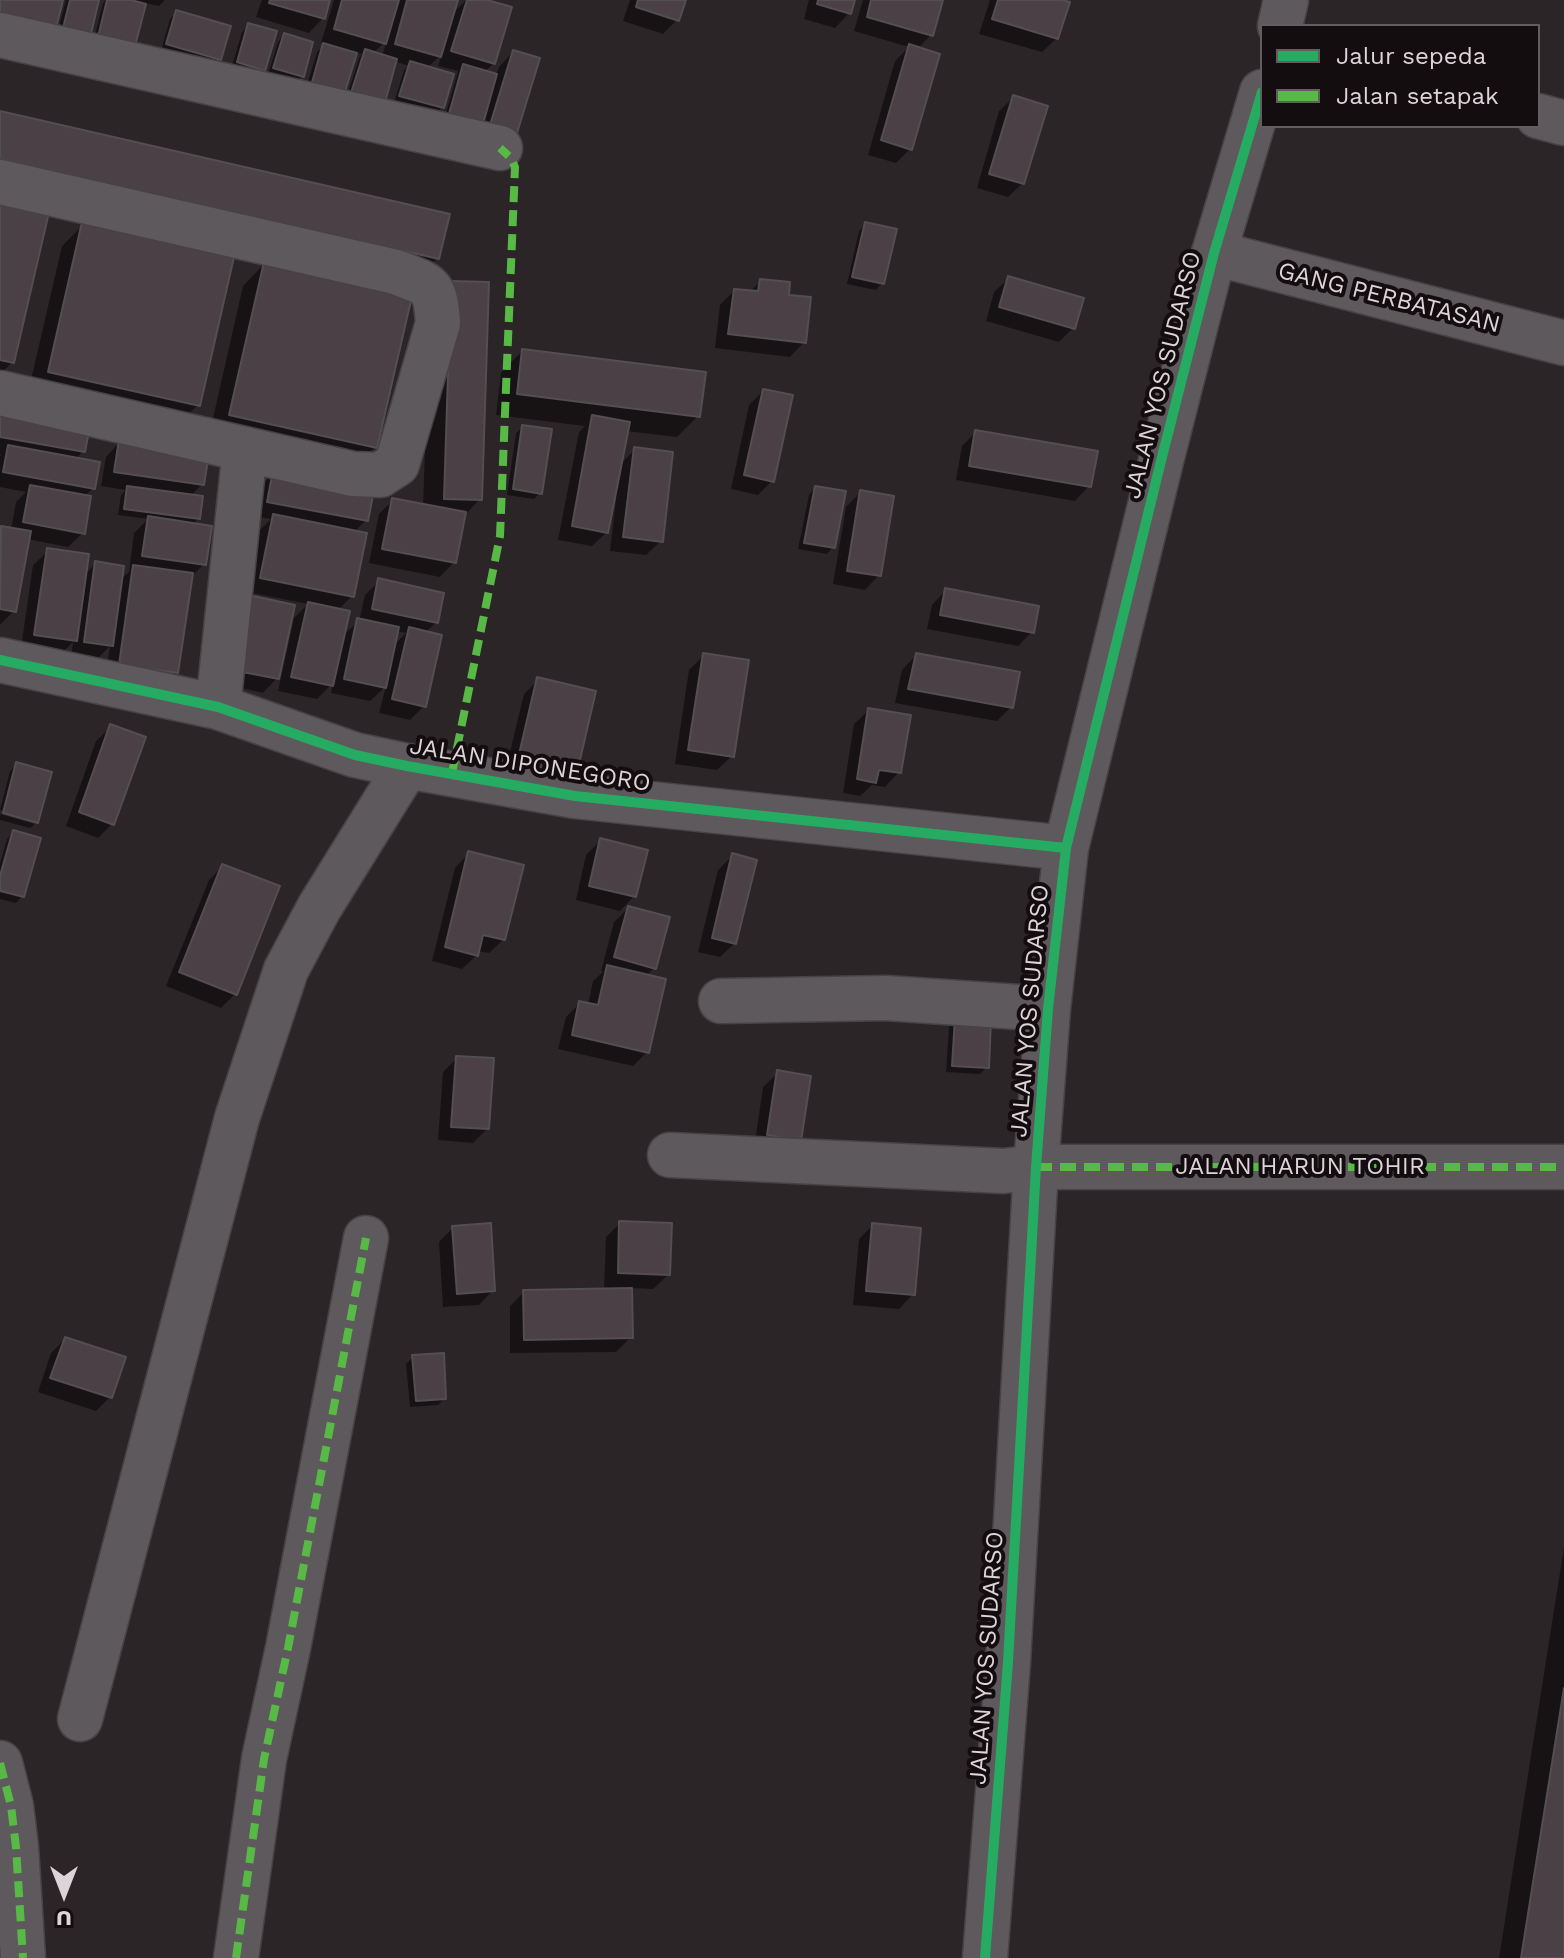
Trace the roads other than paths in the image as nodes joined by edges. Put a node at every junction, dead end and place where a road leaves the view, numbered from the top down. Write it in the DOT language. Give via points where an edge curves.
graph roads {
  1 [pos="1286,0"];
  2 [pos="1280,24"];
  3 [pos="0,35"];
  4 [pos="1260,99"];
  5 [pos="1540,117"];
  6 [pos="1564,123"];
  7 [pos="500,148"];
  8 [pos="0,182"];
  9 [pos="1214,253"];
  10 [pos="1564,343"];
  11 [pos="0,393"];
  12 [pos="245,449"];
  13 [pos="0,660"];
  14 [pos="218,707"];
  15 [pos="407,766"];
  16 [pos="1066,848"];
  17 [pos="721,1001"];
  18 [pos="1048,1009"];
  19 [pos="670,1155"];
  20 [pos="1036,1167"];
  21 [pos="1564,1167"];
  22 [pos="366,1238"];
  23 [pos="80,1719"];
  24 [pos="0,1763"];
  25 [pos="23,1958"];
  26 [pos="236,1958"];
  27 [pos="985,1958"];
  1 -- 2 [label="street"];
  3 -- 7 [label="street"];
  4 -- 9 [label="street, JALAN YOS SUDARSO"];
  5 -- 6 [label="street"];
  8 -- 12 [label="street" via="396,272 428,285 436,299 438,323 397,464 380,475 353,474"];
  9 -- 10 [label="street, GANG PERBATASAN"];
  9 -- 16 [label="street, JALAN YOS SUDARSO"];
  11 -- 12 [label="street"];
  12 -- 14 [label="street"];
  13 -- 14 [label="street, JALAN DIPONEGORO"];
  14 -- 15 [label="street, JALAN DIPONEGORO" via="355,755"];
  15 -- 16 [label="street, JALAN DIPONEGORO" via="575,796"];
  15 -- 23 [label="street" via="286,970 237,1118"];
  16 -- 18 [label="street, JALAN YOS SUDARSO"];
  17 -- 18 [label="street" via="886,998"];
  18 -- 20 [label="street, JALAN YOS SUDARSO"];
  19 -- 20 [label="street, JALAN HARUN TOHIR" via="1004,1171"];
  20 -- 21 [label="street, JALAN HARUN TOHIR"];
  20 -- 27 [label="street, JALAN YOS SUDARSO"];
  22 -- 26 [label="street" via="264,1759"];
  24 -- 25 [label="street" via="12,1820"];
}
